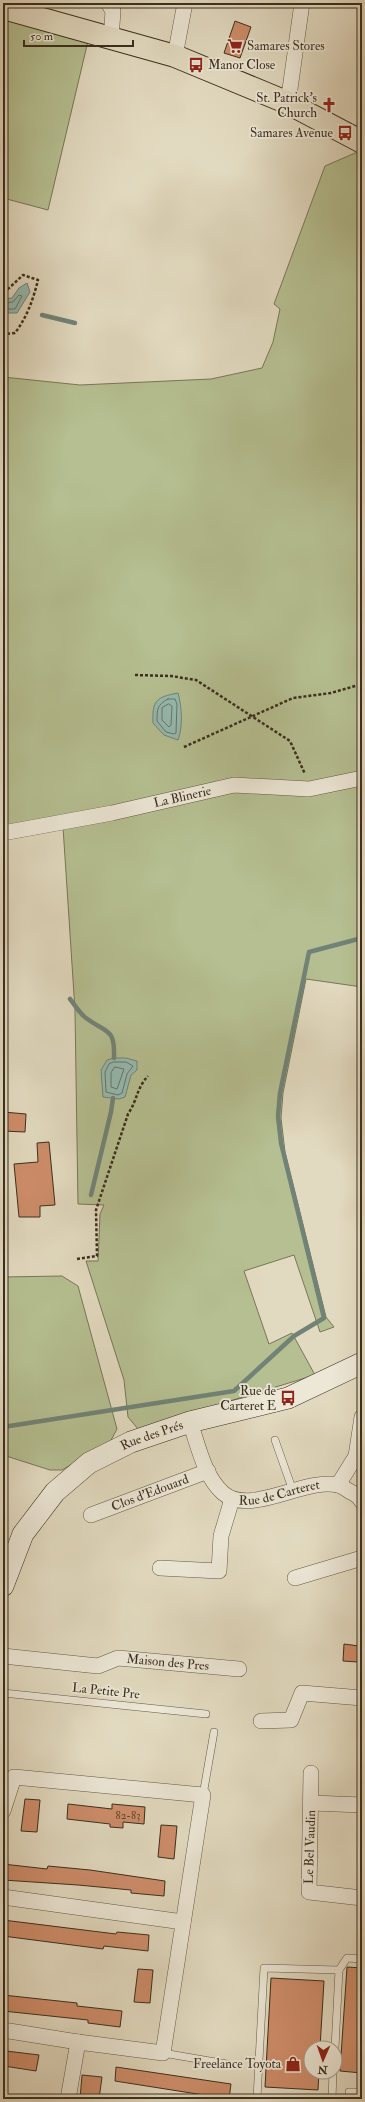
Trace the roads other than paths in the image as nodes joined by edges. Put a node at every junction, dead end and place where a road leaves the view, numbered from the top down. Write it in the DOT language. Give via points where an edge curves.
graph roads {
  1 [pos="108,3"];
  2 [pos="185,3"];
  3 [pos="302,3"];
  4 [pos="3,8"];
  5 [pos="111,39"];
  6 [pos="175,56"];
  7 [pos="286,102"];
  8 [pos="362,142"];
  9 [pos="362,778"];
  10 [pos="3,833"];
  11 [pos="362,1363"];
  12 [pos="362,1417"];
  13 [pos="190,1422"];
  14 [pos="275,1440"];
  15 [pos="208,1471"];
  16 [pos="338,1485"];
  17 [pos="293,1491"];
  18 [pos="232,1499"];
  19 [pos="362,1502"];
  20 [pos="91,1515"];
  21 [pos="362,1558"];
  22 [pos="160,1568"];
  23 [pos="295,1578"];
  24 [pos="3,1586"];
  25 [pos="3,1656"];
  26 [pos="239,1669"];
  27 [pos="3,1693"];
  28 [pos="362,1698"];
  29 [pos="206,1714"];
  30 [pos="261,1721"];
  31 [pos="214,1732"];
  32 [pos="311,1773"];
  33 [pos="203,1795"];
  34 [pos="312,1803"];
  35 [pos="362,1805"];
  36 [pos="3,1811"];
  37 [pos="3,1898"];
  38 [pos="362,1898"];
  39 [pos="184,1922"];
  40 [pos="362,1959"];
  41 [pos="339,1970"];
  42 [pos="3,2030"];
  43 [pos="335,2040"];
  44 [pos="78,2042"];
  45 [pos="163,2053"];
  46 [pos="227,2064"];
  47 [pos="333,2080"];
  48 [pos="349,2092"];
  49 [pos="362,2092"];
  50 [pos="68,2099"];
  51 [pos="268,2099"];
  52 [pos="332,2099"];
  1 -- 5 [label="street" via="113,11"];
  2 -- 6 [label="street"];
  3 -- 7 [label="street"];
  4 -- 5 [label="main road"];
  5 -- 6 [label="main road"];
  6 -- 7 [label="main road"];
  7 -- 8 [label="main road"];
  9 -- 10 [label="street, La Blinerie" via="309,789 234,785 112,813"];
  11 -- 13 [label="main road, Rue des Prés" via="288,1398"];
  12 -- 16 [label="street" via="356,1456"];
  13 -- 15 [label="street, Rue de Carteret"];
  13 -- 24 [label="main road, Rue des Prés" via="131,1442 89,1463 70,1478 42,1506 23,1534"];
  14 -- 17 [label="lane"];
  15 -- 18 [label="street, Rue de Carteret" via="215,1485"];
  15 -- 20 [label="street, Clos d'Edouard"];
  16 -- 17 [label="street, Rue de Carteret" via="316,1484"];
  16 -- 19 [label="street, Rue de Carteret" via="359,1496"];
  17 -- 18 [label="street, Rue de Carteret" via="246,1501"];
  18 -- 22 [label="street" via="221,1536 219,1571"];
  21 -- 23 [label="street"];
  25 -- 26 [label="street, Maison des Pres" via="98,1666 118,1658"];
  27 -- 29 [label="lane, La Petite Pre"];
  28 -- 30 [label="street" via="302,1693 291,1720"];
  31 -- 33 [label="lane"];
  32 -- 34 [label="street, Le Bel Vaudin"];
  33 -- 36 [label="street" via="14,1777"];
  33 -- 39 [label="street"];
  34 -- 35 [label="street"];
  34 -- 38 [label="street, Le Bel Vaudin" via="309,1892"];
  37 -- 39 [label="street"];
  39 -- 45 [label="street"];
  40 -- 41 [label="lane" via="347,1958"];
  41 -- 43 [label="lane"];
  41 -- 51 [label="lane" via="264,1968 257,2098"];
  42 -- 44 [label="street"];
  44 -- 45 [label="street"];
  44 -- 50 [label="street"];
  45 -- 46 [label="lane"];
  47 -- 52 [label="lane"];
  48 -- 49 [label="lane"];
}
